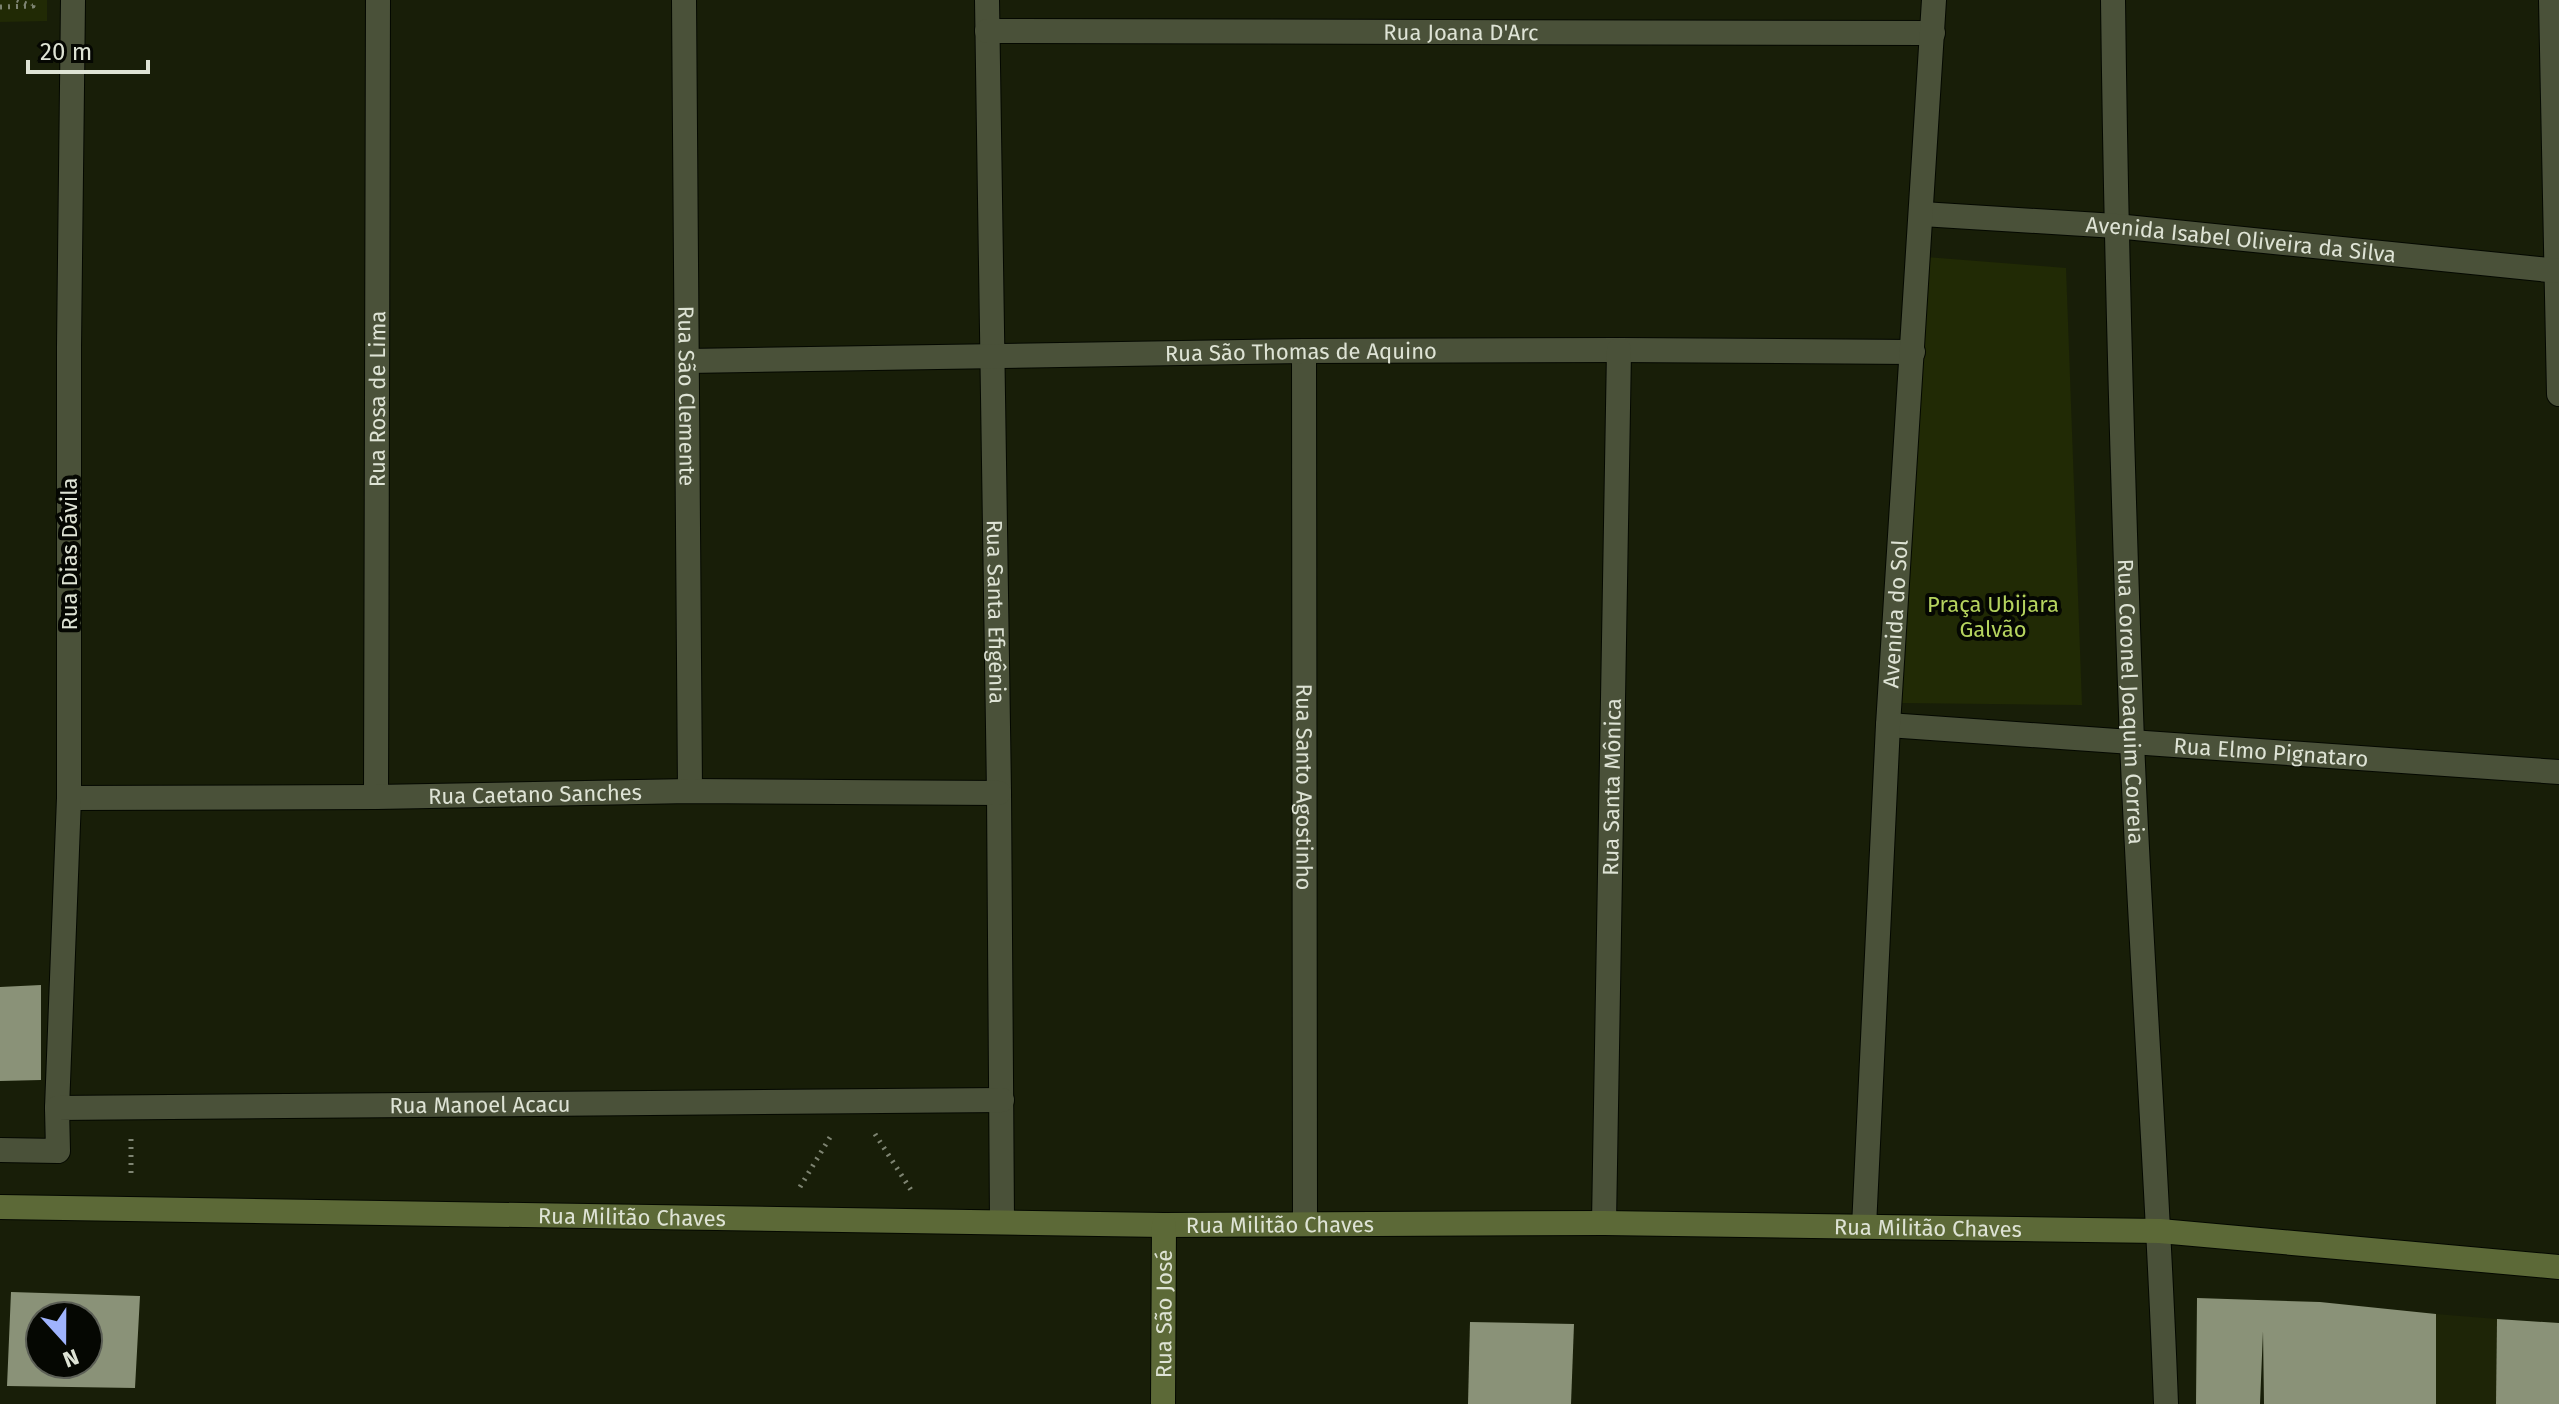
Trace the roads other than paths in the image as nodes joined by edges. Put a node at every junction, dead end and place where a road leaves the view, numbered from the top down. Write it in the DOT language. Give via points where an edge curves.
graph roads {
  1 [pos="73,0"];
  2 [pos="378,0"];
  3 [pos="684,0"];
  4 [pos="987,0"];
  5 [pos="1934,0"];
  6 [pos="2113,0"];
  7 [pos="2551,0"];
  8 [pos="987,31"];
  9 [pos="1933,33"];
  10 [pos="1922,214"];
  11 [pos="2116,226"];
  12 [pos="2557,271"];
  13 [pos="1619,350"];
  14 [pos="1304,351"];
  15 [pos="1913,352"];
  16 [pos="993,358"];
  17 [pos="687,361"];
  18 [pos="2559,394"];
  19 [pos="1888,725"];
  20 [pos="2132,744"];
  21 [pos="2559,772"];
  22 [pos="690,791"];
  23 [pos="999,793"];
  24 [pos="376,797"];
  25 [pos="69,798"];
  26 [pos="1002,1100"];
  27 [pos="57,1108"];
  28 [pos="0,1150"];
  29 [pos="0,1207"];
  30 [pos="1002,1222"];
  31 [pos="1604,1223"];
  32 [pos="1305,1224"];
  33 [pos="1164,1225"];
  34 [pos="1864,1227"];
  35 [pos="2160,1231"];
  36 [pos="2559,1267"];
  37 [pos="1163,1404"];
  38 [pos="2166,1404"];
  1 -- 25 [label="street, Rua Dias Dávila"];
  2 -- 24 [label="street, Rua Rosa de Lima"];
  3 -- 17 [label="street, Rua São Clemente"];
  4 -- 8 [label="street, Rua Santa Efigênia"];
  5 -- 9 [label="street, Avenida do Sol"];
  6 -- 11 [label="street, Rua Coronel Joaquim Correia"];
  7 -- 12 [label="street"];
  8 -- 9 [label="street, Rua Joana D'Arc"];
  8 -- 16 [label="street, Rua Santa Efigênia"];
  9 -- 10 [label="street, Avenida do Sol"];
  10 -- 11 [label="street, Avenida Isabel Oliveira da Silva"];
  10 -- 15 [label="street, Avenida do Sol"];
  11 -- 12 [label="street, Avenida Isabel Oliveira da Silva"];
  11 -- 20 [label="street, Rua Coronel Joaquim Correia"];
  12 -- 18 [label="street"];
  13 -- 14 [label="street, Rua São Thomas de Aquino"];
  13 -- 15 [label="street, Rua São Thomas de Aquino"];
  13 -- 31 [label="street, Rua Santa Mônica"];
  14 -- 16 [label="street, Rua São Thomas de Aquino"];
  14 -- 32 [label="street, Rua Santo Agostinho"];
  15 -- 19 [label="street, Avenida do Sol"];
  16 -- 17 [label="street, Rua São Thomas de Aquino"];
  16 -- 23 [label="street, Rua Santa Efigênia"];
  17 -- 22 [label="street, Rua São Clemente"];
  19 -- 20 [label="street, Rua Elmo Pignataro"];
  19 -- 34 [label="street, Avenida do Sol"];
  20 -- 21 [label="street, Rua Elmo Pignataro"];
  20 -- 35 [label="street, Rua Coronel Joaquim Correia"];
  22 -- 23 [label="street, Rua Caetano Sanches"];
  22 -- 24 [label="street, Rua Caetano Sanches"];
  23 -- 26 [label="street, Rua Santa Efigênia"];
  24 -- 25 [label="street, Rua Caetano Sanches"];
  25 -- 27 [label="street, Rua Dias Dávila"];
  26 -- 27 [label="street, Rua Manoel Acacu"];
  26 -- 30 [label="street, Rua Santa Efigênia"];
  27 -- 28 [label="street" via="58,1151"];
  29 -- 30 [label="street, Rua Militão Chaves"];
  30 -- 33 [label="street, Rua Militão Chaves"];
  31 -- 32 [label="street, Rua Militão Chaves"];
  31 -- 34 [label="street, Rua Militão Chaves"];
  32 -- 33 [label="street, Rua Militão Chaves"];
  33 -- 37 [label="street, Rua São José"];
  34 -- 35 [label="street, Rua Militão Chaves"];
  35 -- 36 [label="street, Rua Militão Chaves"];
  35 -- 38 [label="street, Rua Coronel Joaquim Correia"];
}
